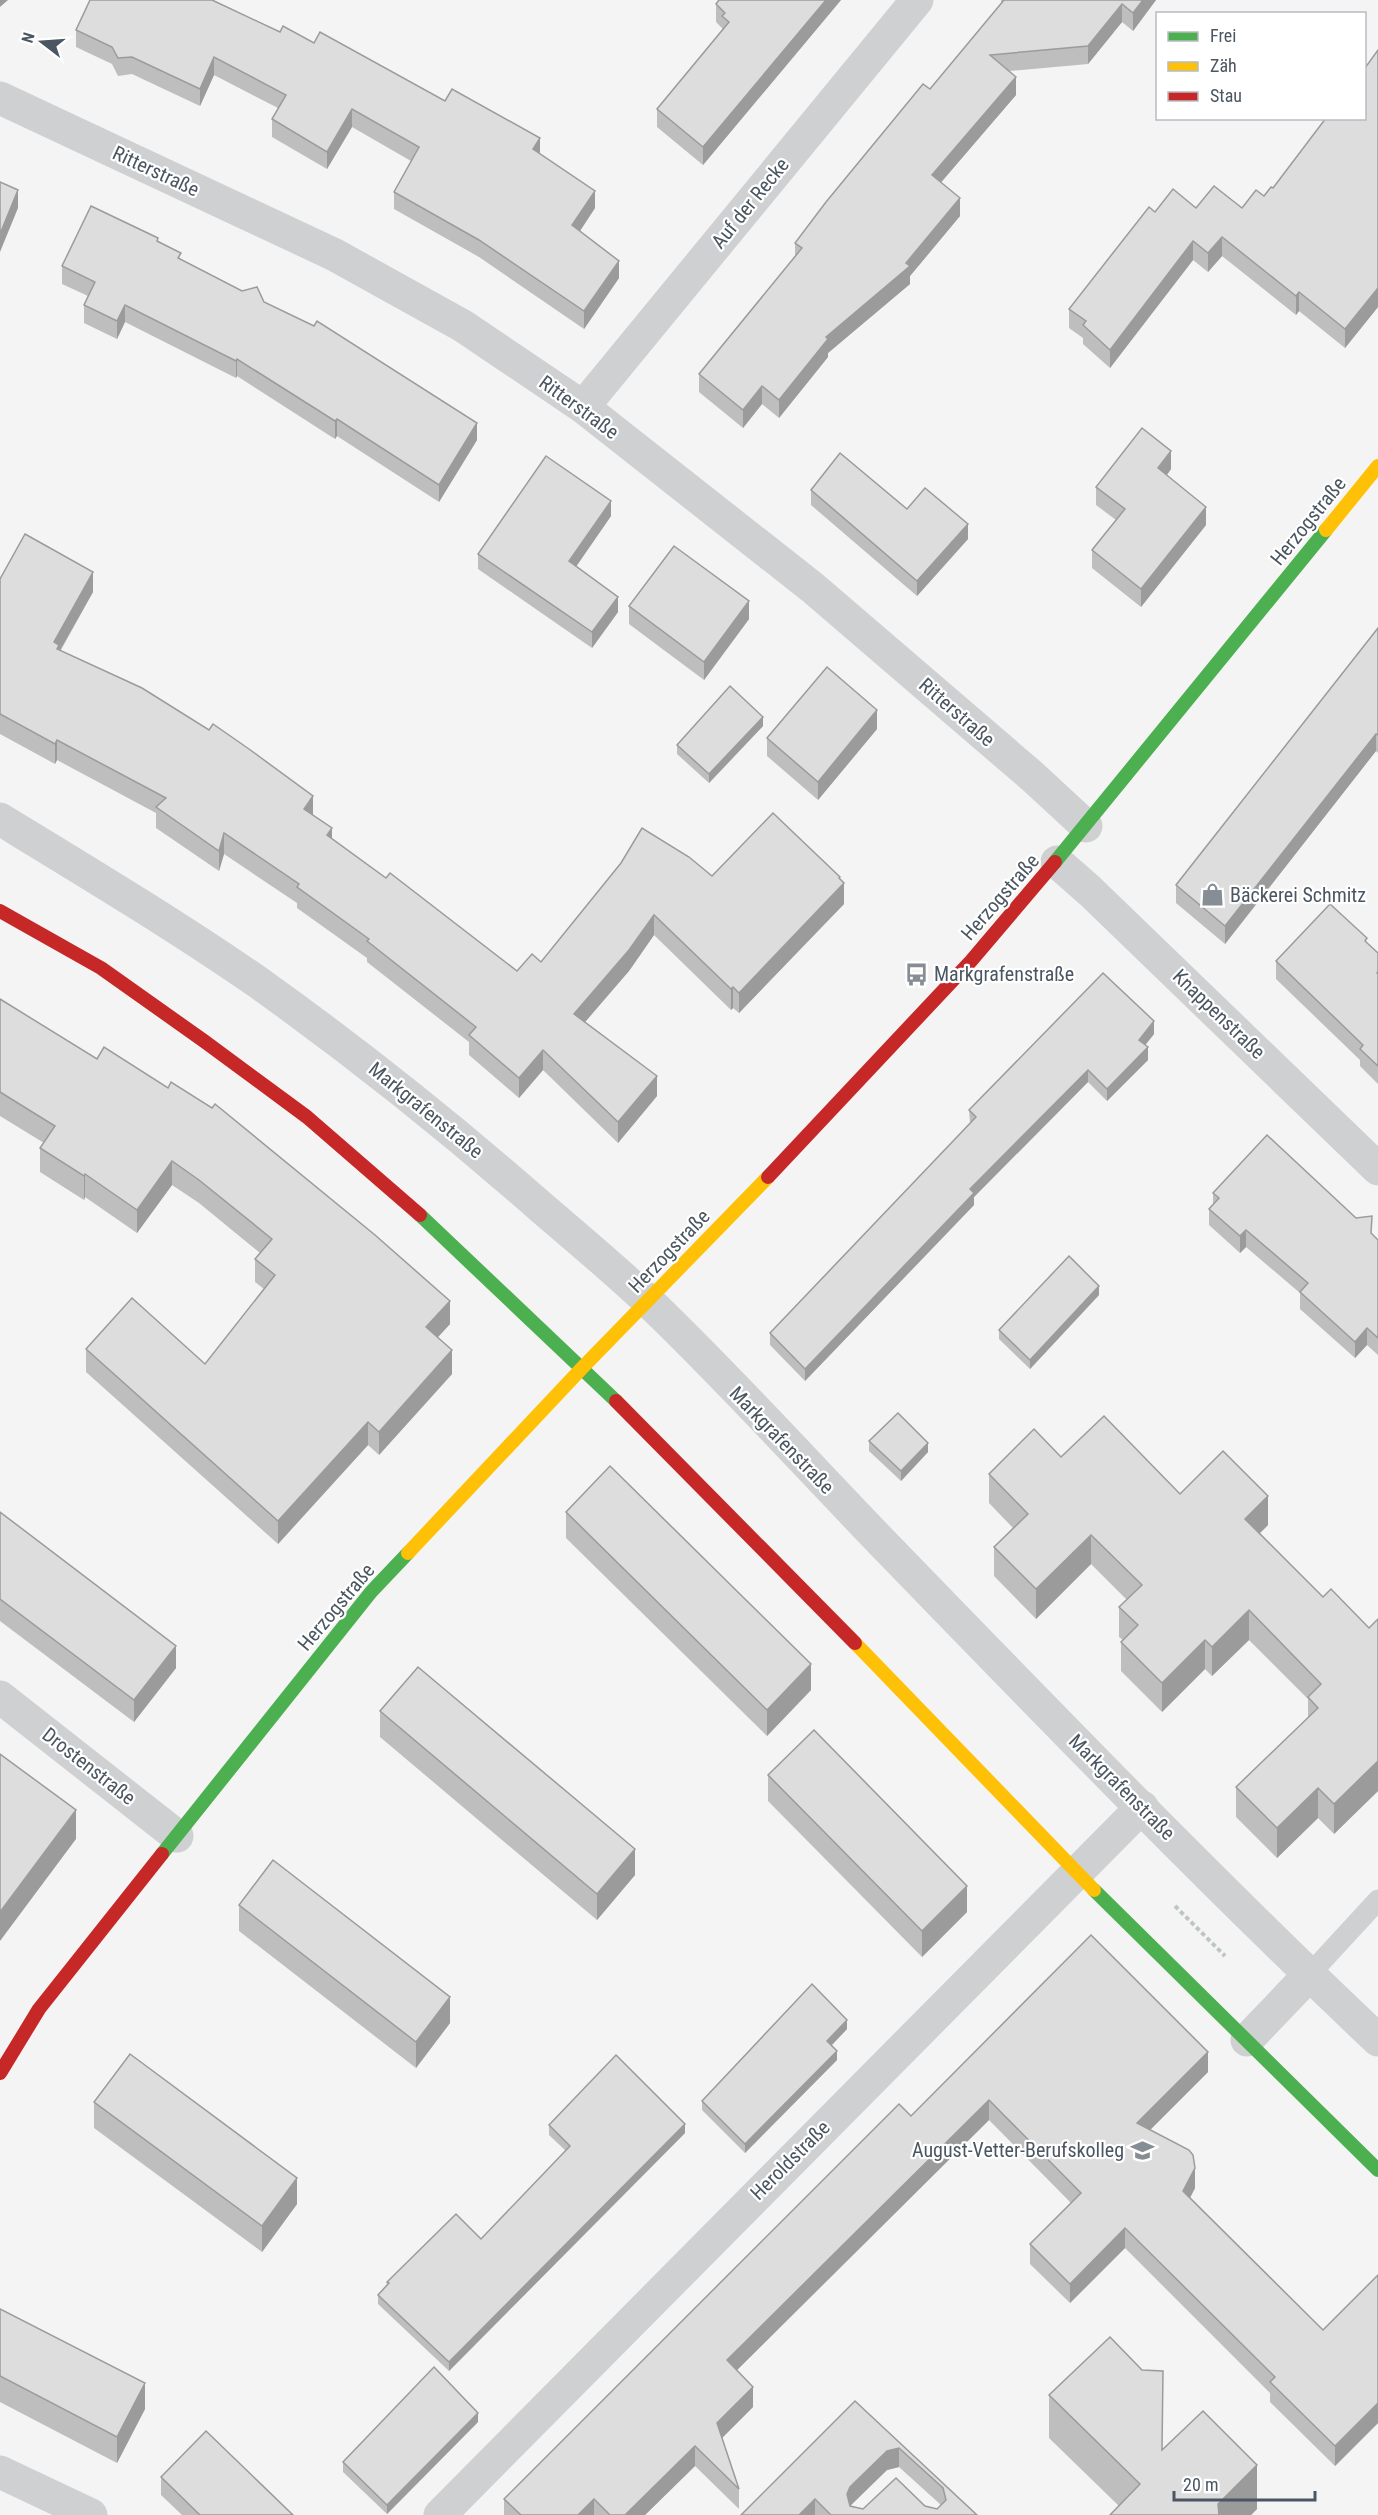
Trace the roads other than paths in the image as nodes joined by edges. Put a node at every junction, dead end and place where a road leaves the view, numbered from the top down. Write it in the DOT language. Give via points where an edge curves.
graph roads {
  1 [pos="917,0"];
  2 [pos="0,98"];
  3 [pos="583,406"];
  4 [pos="1378,465"];
  5 [pos="0,819"];
  6 [pos="1086,826"];
  7 [pos="1057,862"];
  8 [pos="0,911"];
  9 [pos="1378,1169"];
  10 [pos="647,1301"];
  11 [pos="583,1367"];
  12 [pos="0,1697"];
  13 [pos="1142,1807"];
  14 [pos="177,1836"];
  15 [pos="1076,1873"];
  16 [pos="1378,1900"];
  17 [pos="1309,1975"];
  18 [pos="1246,2040"];
  19 [pos="1378,2040"];
  20 [pos="0,2073"];
  21 [pos="1378,2170"];
  22 [pos="0,2472"];
  23 [pos="91,2515"];
  24 [pos="440,2515"];
  1 -- 3 [label="street, Auf der Recke"];
  2 -- 3 [label="street, Ritterstraße" via="334,255 463,326"];
  3 -- 6 [label="street, Ritterstraße" via="813,588"];
  4 -- 6 [label="street, Herzogstraße"];
  5 -- 10 [label="street, Markgrafenstraße" via="129,898 345,1045 486,1158"];
  6 -- 7 [label="street, Herzogstraße"];
  7 -- 9 [label="street, Knappenstraße"];
  7 -- 10 [label="street, Herzogstraße" via="816,1128"];
  8 -- 11 [label="street" via="101,968 307,1117 437,1230"];
  10 -- 11 [label="street, Herzogstraße"];
  10 -- 13 [label="street, Markgrafenstraße"];
  11 -- 14 [label="street, Herzogstraße" via="371,1592"];
  11 -- 15 [label="street"];
  12 -- 14 [label="street, Drostenstraße"];
  13 -- 15 [label="street, Heroldstraße"];
  13 -- 17 [label="street, Markgrafenstraße"];
  14 -- 20 [label="street, Herzogstraße" via="39,2009"];
  15 -- 18 [label="street"];
  15 -- 24 [label="street, Heroldstraße"];
  16 -- 17 [label="lane"];
  17 -- 18 [label="street"];
  17 -- 19 [label="street, Markgrafenstraße"];
  18 -- 21 [label="street"];
  22 -- 23 [label="street"];
}
